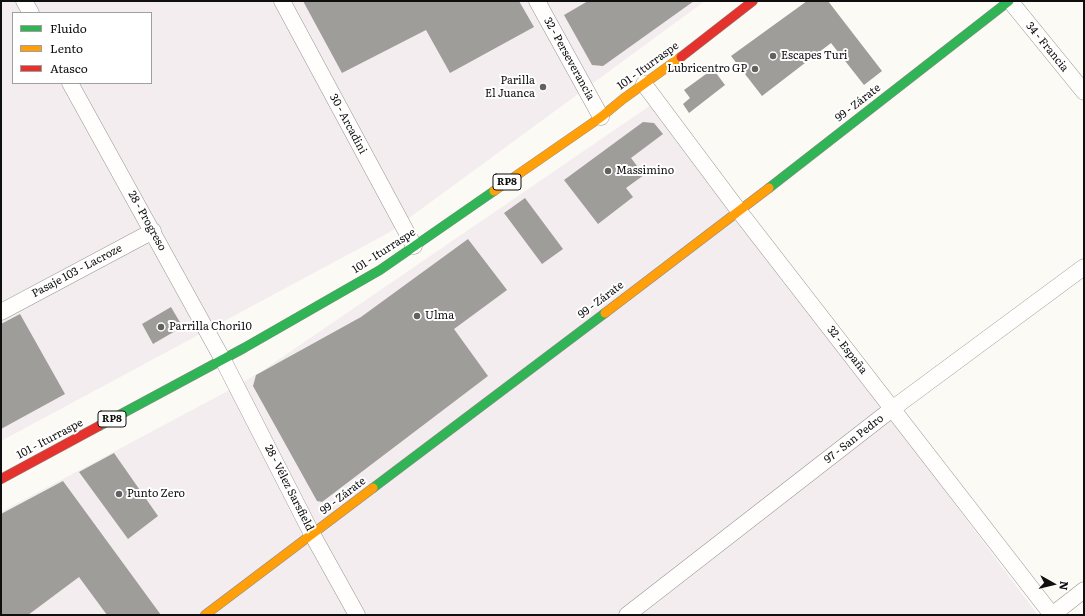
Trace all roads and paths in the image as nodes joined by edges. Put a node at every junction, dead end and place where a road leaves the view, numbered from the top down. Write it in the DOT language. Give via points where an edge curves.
graph roads {
  1 [pos="24,1"];
  2 [pos="282,1"];
  3 [pos="537,1"];
  4 [pos="753,1"];
  5 [pos="1009,1"];
  6 [pos="30,12"];
  7 [pos="71,84"];
  8 [pos="644,84"];
  9 [pos="1084,92"];
  10 [pos="601,117"];
  11 [pos="739,211"];
  12 [pos="153,231"];
  13 [pos="414,246"];
  14 [pos="1084,267"];
  15 [pos="1,312"];
  16 [pos="223,360"];
  17 [pos="892,409"];
  18 [pos="1,479"];
  19 [pos="312,534"];
  20 [pos="1084,590"];
  21 [pos="205,615"];
  22 [pos="357,615"];
  23 [pos="627,615"];
  24 [pos="1052,615"];
  1 -- 6 [label="street"];
  2 -- 13 [label="street, 30 - Arcadini"];
  3 -- 10 [label="street, 32 - Perseverancia"];
  4 -- 8 [label="street, 101 - Iturraspe / RP8"];
  5 -- 9 [label="street, 34 - Francia"];
  5 -- 11 [label="street, 99 - Zárate"];
  7 -- 12 [label="street, 28 - Progreso"];
  8 -- 10 [label="street, 101 - Iturraspe / RP8"];
  8 -- 11 [label="street, 32 - España"];
  10 -- 13 [label="street, 101 - Iturraspe / RP8"];
  11 -- 17 [label="street, 32 - España"];
  11 -- 19 [label="street, 99 - Zárate"];
  12 -- 15 [label="street, Pasaje 103 - Lacroze"];
  12 -- 16 [label="street, 28 - Progreso"];
  13 -- 16 [label="street, 101 - Iturraspe / RP8" via="380,270"];
  14 -- 17 [label="street, 97 - San Pedro"];
  16 -- 18 [label="street, 101 - Iturraspe / RP8"];
  16 -- 19 [label="street, 28 - Vélez Sarsfield"];
  17 -- 23 [label="street, 97 - San Pedro"];
  17 -- 24 [label="street, 32 - España"];
  19 -- 21 [label="street, 99 - Zárate"];
  19 -- 22 [label="street, 28 - Vélez Sarsfield"];
  20 -- 24 [label="street"];
}
